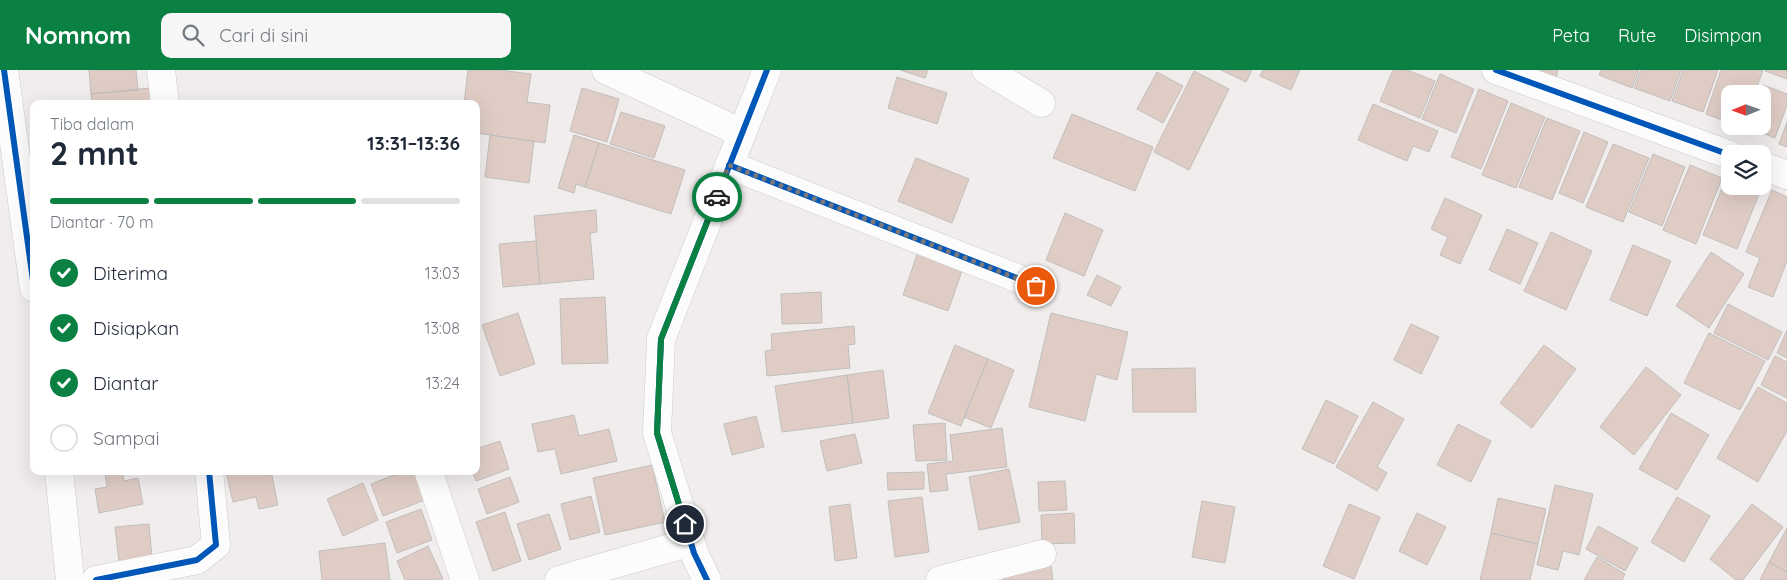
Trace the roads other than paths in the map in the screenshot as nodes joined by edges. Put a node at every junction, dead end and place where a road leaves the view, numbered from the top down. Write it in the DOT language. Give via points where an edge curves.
graph roads {
  1 [pos="4,70"];
  2 [pos="161,70"];
  3 [pos="606,70"];
  4 [pos="767,70"];
  5 [pos="986,70"];
  6 [pos="1496,70"];
  7 [pos="165,100"];
  8 [pos="1041,103"];
  9 [pos="742,133"];
  10 [pos="1721,151"];
  11 [pos="729,165"];
  12 [pos="1771,169"];
  13 [pos="1787,175"];
  14 [pos="30,259"];
  15 [pos="1036,286"];
  16 [pos="59,475"];
  17 [pos="209,475"];
  18 [pos="428,475"];
  19 [pos="691,542"];
  20 [pos="1042,554"];
  21 [pos="70,580"];
  22 [pos="96,580"];
  23 [pos="465,580"];
  24 [pos="559,580"];
  25 [pos="707,580"];
  26 [pos="940,580"];
  1 -- 14 [label="street"];
  2 -- 7 [label="street"];
  3 -- 9 [label="street"];
  4 -- 9 [label="street"];
  5 -- 8 [label="street"];
  6 -- 10 [label="street"];
  9 -- 11 [label="street"];
  11 -- 15 [label="street"];
  11 -- 19 [label="street" via="661,339 657,433"];
  12 -- 13 [label="street"];
  16 -- 21 [label="street"];
  17 -- 22 [label="street" via="216,545 197,560"];
  18 -- 23 [label="street"];
  19 -- 24 [label="street"];
  19 -- 25 [label="street"];
  20 -- 26 [label="street"];
}
